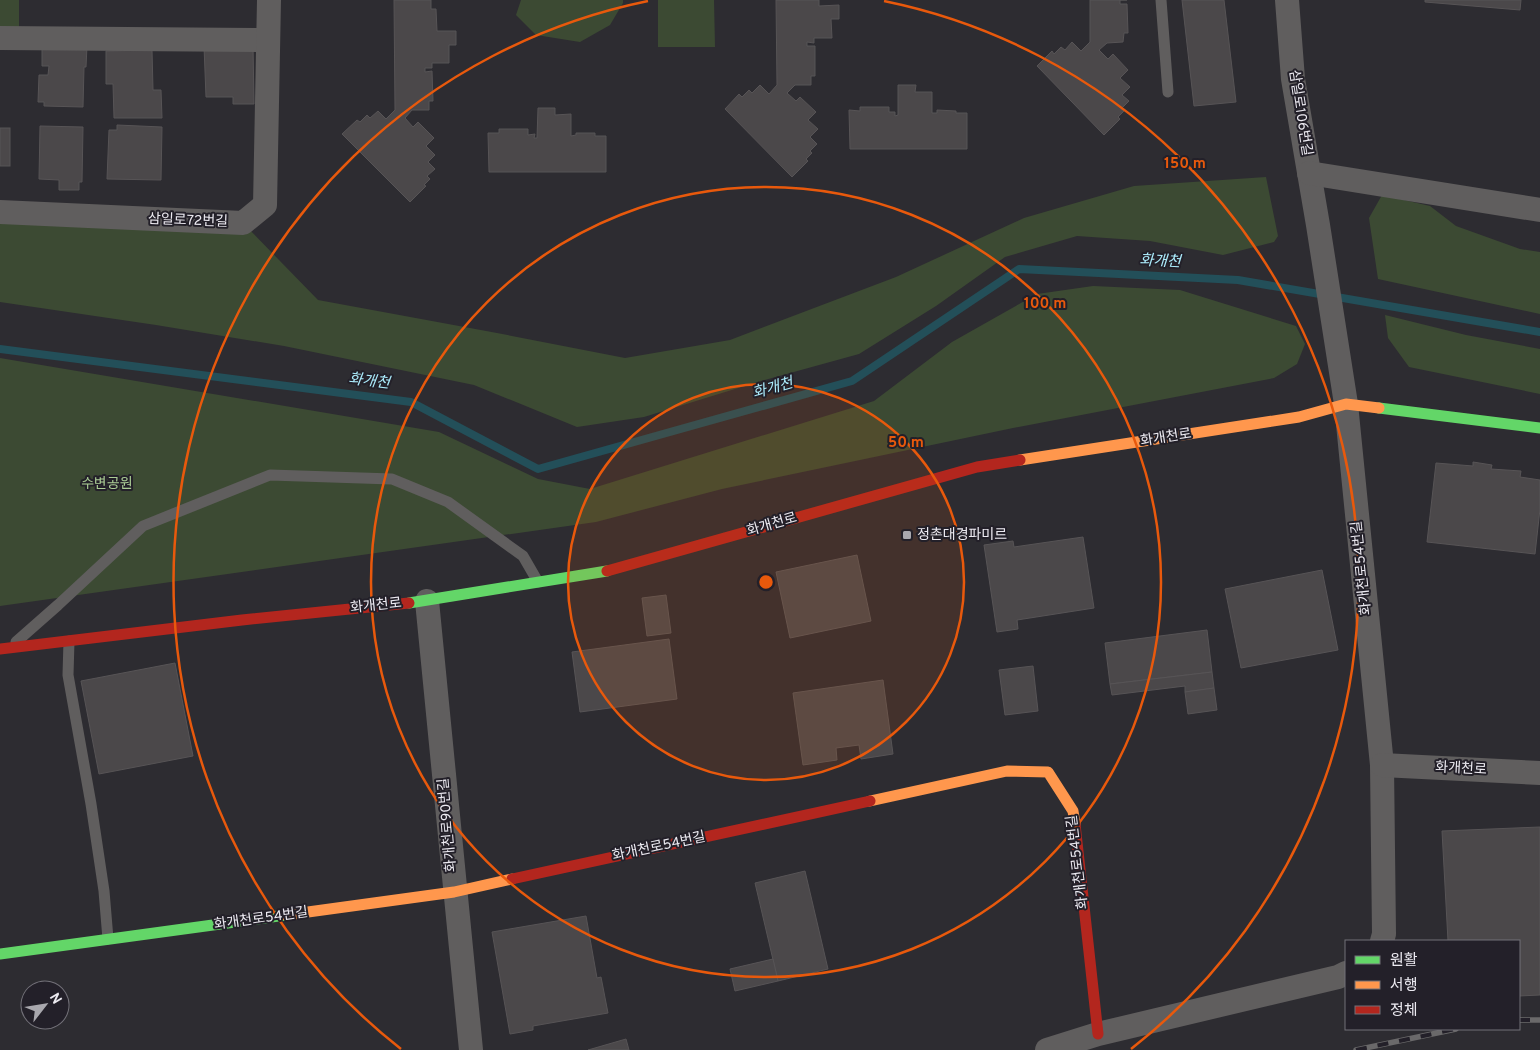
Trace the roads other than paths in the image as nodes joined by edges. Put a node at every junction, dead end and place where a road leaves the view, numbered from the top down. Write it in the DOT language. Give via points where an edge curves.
graph roads {
  1 [pos="269,0"];
  2 [pos="1161,0"];
  3 [pos="1287,0"];
  4 [pos="0,38"];
  5 [pos="268,40"];
  6 [pos="1168,92"];
  7 [pos="1309,173"];
  8 [pos="1540,210"];
  9 [pos="0,212"];
  10 [pos="1346,404"];
  11 [pos="1540,428"];
  12 [pos="539,583"];
  13 [pos="427,600"];
  14 [pos="69,641"];
  15 [pos="4,649"];
  16 [pos="1382,764"];
  17 [pos="1540,773"];
  18 [pos="454,892"];
  19 [pos="108,940"];
  20 [pos="1382,940"];
  21 [pos="0,954"];
  22 [pos="1345,974"];
  23 [pos="1098,1034"];
  24 [pos="471,1050"];
  25 [pos="1048,1050"];
  1 -- 5 [label="street, 삼일로72번길"];
  2 -- 6 [label="lane"];
  3 -- 7 [label="street, 삼일로106번길" via="1293,79"];
  4 -- 5 [label="street"];
  5 -- 9 [label="street, 삼일로72번길" via="265,205 243,223"];
  7 -- 8 [label="street"];
  7 -- 10 [label="street, 삼일로106번길"];
  10 -- 11 [label="main road, 화개천로"];
  10 -- 12 [label="main road, 화개천로" via="1299,417 977,466 611,570"];
  10 -- 16 [label="street, 화개천로54번길"];
  12 -- 13 [label="main road, 화개천로"];
  12 -- 15 [label="lane" via="523,556 448,502 392,479 270,475 143,526 58,605"];
  13 -- 14 [label="main road, 화개천로"];
  13 -- 18 [label="street, 화개천로90번길"];
  14 -- 15 [label="main road, 화개천로"];
  14 -- 19 [label="lane" via="68,675 91,804"];
  16 -- 17 [label="street, 화개천로"];
  16 -- 20 [label="street, 화개천로54번길"];
  18 -- 19 [label="main road, 화개천로54번길"];
  18 -- 23 [label="main road, 화개천로54번길" via="1007,771 1048,772 1073,810"];
  18 -- 24 [label="street, 화개천로90번길"];
  19 -- 21 [label="main road, 화개천로54번길"];
  22 -- 23 [label="street"];
  23 -- 25 [label="street"];
}
